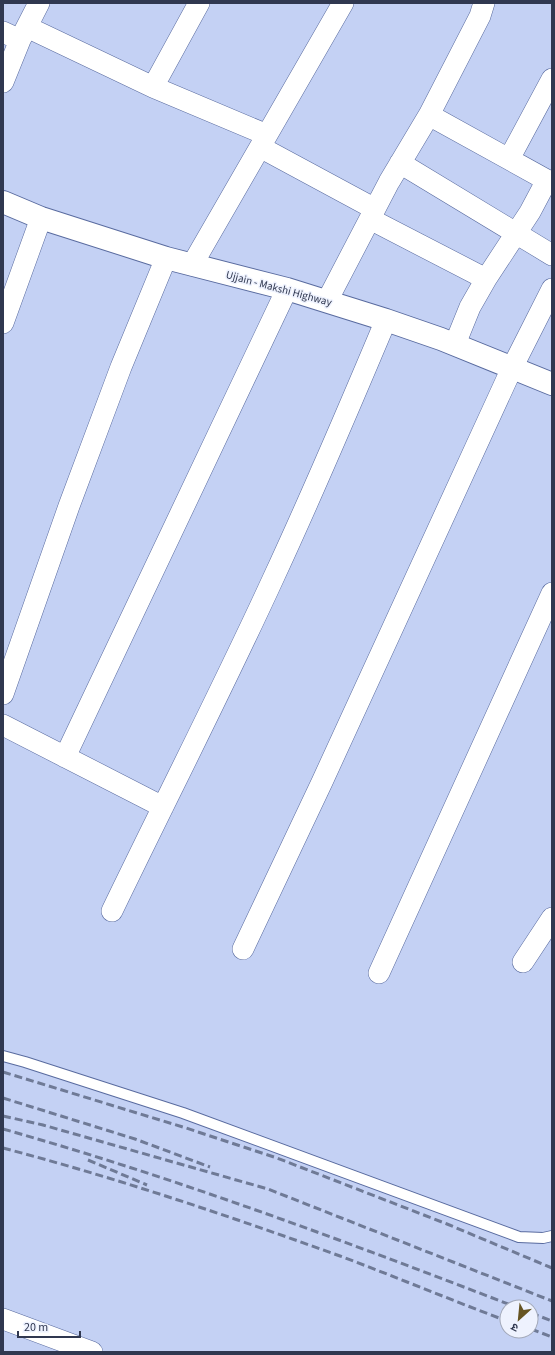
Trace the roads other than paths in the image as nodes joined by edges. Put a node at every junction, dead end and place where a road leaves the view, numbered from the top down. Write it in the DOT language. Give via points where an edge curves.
graph roads {
  1 [pos="39,3"];
  2 [pos="199,3"];
  3 [pos="343,3"];
  4 [pos="484,3"];
  5 [pos="16,33"];
  6 [pos="552,79"];
  7 [pos="3,82"];
  8 [pos="153,87"];
  9 [pos="429,115"];
  10 [pos="264,141"];
  11 [pos="510,159"];
  12 [pos="400,163"];
  13 [pos="550,181"];
  14 [pos="3,202"];
  15 [pos="372,214"];
  16 [pos="41,218"];
  17 [pos="516,233"];
  18 [pos="552,255"];
  19 [pos="166,258"];
  20 [pos="192,265"];
  21 [pos="486,279"];
  22 [pos="287,289"];
  23 [pos="552,289"];
  24 [pos="327,301"];
  25 [pos="386,320"];
  26 [pos="3,323"];
  27 [pos="455,344"];
  28 [pos="512,368"];
  29 [pos="552,384"];
  30 [pos="552,593"];
  31 [pos="3,694"];
  32 [pos="3,726"];
  33 [pos="65,758"];
  34 [pos="163,807"];
  35 [pos="112,911"];
  36 [pos="552,918"];
  37 [pos="243,949"];
  38 [pos="522,962"];
  39 [pos="379,973"];
  40 [pos="3,1056"];
  41 [pos="552,1236"];
  42 [pos="3,1319"];
  43 [pos="54,1346"];
  44 [pos="92,1352"];
  1 -- 5 [label="street"];
  2 -- 8 [label="street"];
  3 -- 10 [label="street"];
  4 -- 9 [label="street" via="480,16"];
  5 -- 7 [label="street"];
  5 -- 8 [label="street"];
  6 -- 11 [label="street"];
  8 -- 10 [label="street"];
  9 -- 11 [label="street"];
  9 -- 12 [label="street"];
  10 -- 15 [label="street"];
  10 -- 20 [label="street"];
  11 -- 13 [label="street"];
  12 -- 15 [label="street"];
  12 -- 17 [label="street"];
  13 -- 17 [label="street"];
  14 -- 16 [label="main road, Ujjain - Makshi Highway"];
  15 -- 21 [label="street"];
  15 -- 24 [label="street"];
  16 -- 19 [label="main road, Ujjain - Makshi Highway"];
  16 -- 26 [label="street"];
  17 -- 18 [label="street"];
  17 -- 21 [label="street"];
  19 -- 20 [label="main road, Ujjain - Makshi Highway"];
  19 -- 31 [label="street" via="69,506"];
  20 -- 22 [label="main road, Ujjain - Makshi Highway"];
  21 -- 27 [label="street" via="470,307"];
  22 -- 24 [label="main road, Ujjain - Makshi Highway"];
  22 -- 33 [label="street"];
  23 -- 28 [label="street"];
  24 -- 25 [label="main road, Ujjain - Makshi Highway"];
  25 -- 27 [label="main road, Ujjain - Makshi Highway"];
  25 -- 34 [label="street" via="321,473"];
  27 -- 28 [label="main road, Ujjain - Makshi Highway"];
  28 -- 29 [label="main road, Ujjain - Makshi Highway"];
  28 -- 37 [label="street"];
  30 -- 39 [label="street"];
  32 -- 33 [label="street"];
  33 -- 34 [label="street"];
  34 -- 35 [label="street"];
  36 -- 38 [label="street"];
  40 -- 41 [label="lane" via="183,1113 519,1237"];
  42 -- 43 [label="street"];
  43 -- 44 [label="street"];
}
